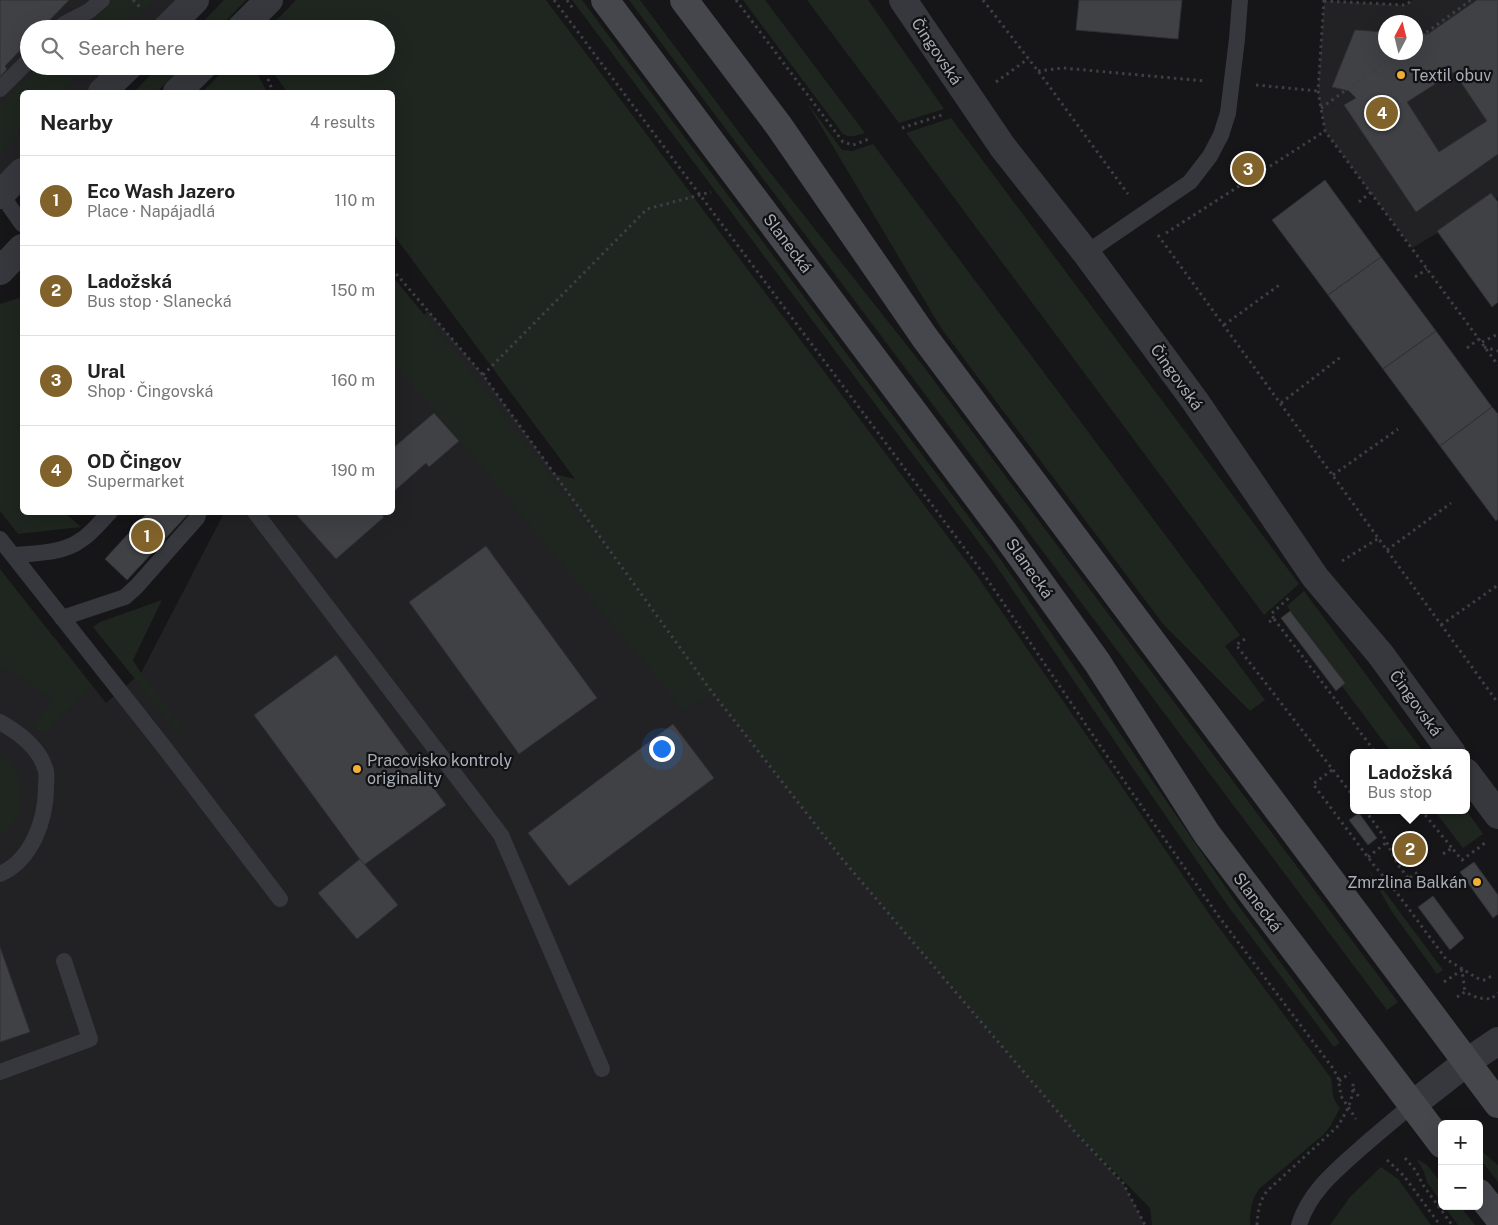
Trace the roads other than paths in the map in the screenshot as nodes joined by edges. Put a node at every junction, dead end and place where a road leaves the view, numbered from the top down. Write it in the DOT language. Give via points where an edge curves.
graph roads {
  1 [pos="102,0"];
  2 [pos="195,0"];
  3 [pos="269,0"];
  4 [pos="606,0"];
  5 [pos="684,0"];
  6 [pos="903,0"];
  7 [pos="1240,0"];
  8 [pos="72,20"];
  9 [pos="159,20"];
  10 [pos="249,20"];
  11 [pos="20,69"];
  12 [pos="119,75"];
  13 [pos="194,75"];
  14 [pos="0,89"];
  15 [pos="104,90"];
  16 [pos="179,90"];
  17 [pos="20,174"];
  18 [pos="1,194"];
  19 [pos="20,221"];
  20 [pos="20,250"];
  21 [pos="1086,253"];
  22 [pos="0,271"];
  23 [pos="107,515"];
  24 [pos="198,515"];
  25 [pos="257,515"];
  26 [pos="0,539"];
  27 [pos="13,555"];
  28 [pos="62,618"];
  29 [pos="0,722"];
  30 [pos="1449,749"];
  31 [pos="1470,777"];
  32 [pos="1498,815"];
  33 [pos="0,874"];
  34 [pos="280,899"];
  35 [pos="64,961"];
  36 [pos="1498,1041"];
  37 [pos="1467,1062"];
  38 [pos="602,1069"];
  39 [pos="0,1072"];
  40 [pos="1498,1104"];
  41 [pos="1412,1105"];
  42 [pos="1438,1139"];
  43 [pos="1483,1198"];
  44 [pos="1498,1217"];
  45 [pos="1299,1225"];
  1 -- 8 [label="lane"];
  2 -- 9 [label="street"];
  3 -- 10 [label="street"];
  4 -- 41 [label="main road, Slanecká" via="1006,534 1097,662 1208,834"];
  5 -- 37 [label="main road" via="779,126 925,338"];
  6 -- 21 [label="street, Čingovská" via="1002,146"];
  7 -- 21 [label="lane" via="1228,112 1210,156 1190,182"];
  11 -- 14 [label="lane"];
  12 -- 15 [label="street"];
  13 -- 16 [label="street"];
  17 -- 18 [label="street"];
  18 -- 19 [label="lane"];
  20 -- 22 [label="street"];
  21 -- 30 [label="street, Čingovská" via="1195,401 1315,576 1381,655"];
  23 -- 27 [label="lane" via="70,547"];
  24 -- 28 [label="lane" via="125,597"];
  25 -- 38 [label="lane" via="501,835"];
  26 -- 27 [label="lane"];
  27 -- 28 [label="lane"];
  28 -- 34 [label="lane"];
  29 -- 33 [label="lane" via="24,737 46,772 46,797 35,836 24,855"];
  31 -- 32 [label="street"];
  35 -- 39 [label="lane" via="90,1039"];
  36 -- 37 [label="street"];
  37 -- 40 [label="main road"];
  37 -- 41 [label="street"];
  41 -- 42 [label="main road, Slanecká"];
  41 -- 45 [label="lane" via="1321,1185"];
  43 -- 44 [label="main road"];
}
